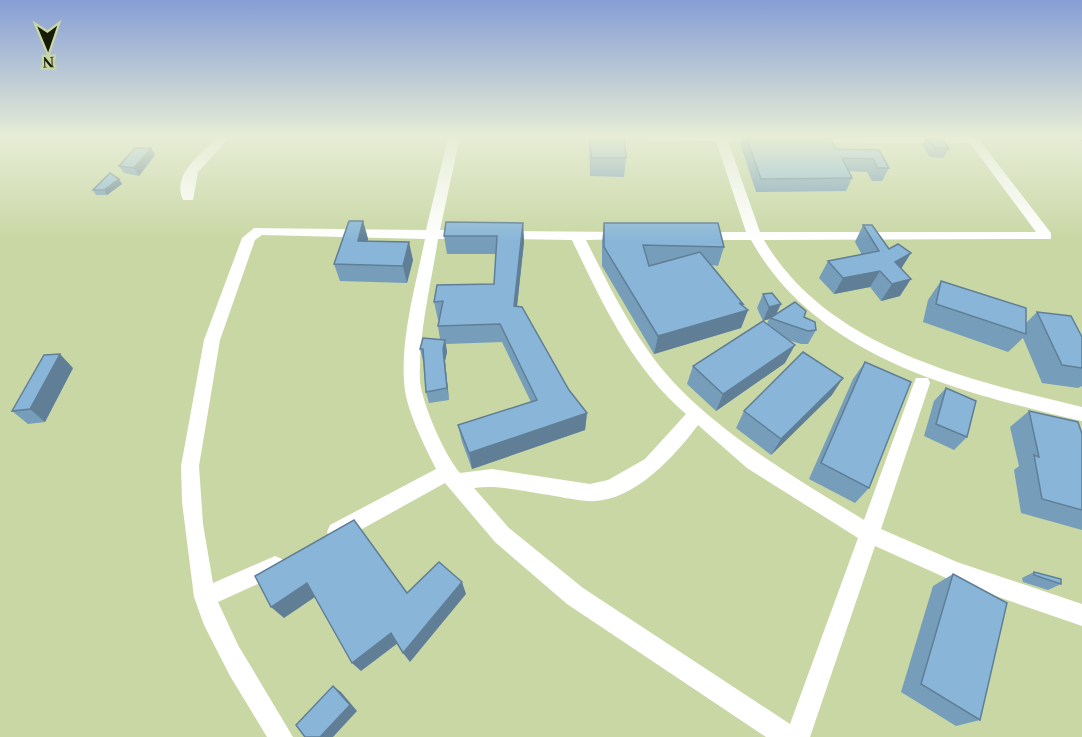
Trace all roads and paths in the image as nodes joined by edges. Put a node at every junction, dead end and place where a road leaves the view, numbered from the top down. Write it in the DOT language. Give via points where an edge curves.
graph roads {
  1 [pos="192,171"];
  2 [pos="446,171"];
  3 [pos="733,171"];
  4 [pos="997,171"];
  5 [pos="188,197"];
  6 [pos="432,235"];
  7 [pos="577,236"];
  8 [pos="637,236"];
  9 [pos="685,236"];
  10 [pos="756,236"];
  11 [pos="922,383"];
  12 [pos="697,413"];
  13 [pos="1082,414"];
  14 [pos="450,478"];
  15 [pos="868,533"];
  16 [pos="322,540"];
  17 [pos="290,558"];
  18 [pos="206,597"];
  19 [pos="1082,615"];
  20 [pos="280,737"];
  21 [pos="788,737"];
  22 [pos="798,737"];
  1 -- 5 [label="street" via="186,188"];
  2 -- 6 [label="street"];
  3 -- 10 [label="street"];
  4 -- 10 [label="street" via="1046,236"];
  6 -- 7 [label="street"];
  6 -- 14 [label="street" via="414,342 412,383 427,432"];
  6 -- 18 [label="street" via="266,230 249,238 212,340 190,466 189,487"];
  7 -- 8 [label="street"];
  7 -- 12 [label="street" via="611,305 644,358"];
  9 -- 10 [label="street"];
  10 -- 13 [label="street" via="775,267 804,297 876,347 956,382"];
  11 -- 15 [label="street"];
  12 -- 14 [label="street" via="665,455 631,479 605,491 590,493 492,477"];
  12 -- 15 [label="street" via="754,462"];
  14 -- 16 [label="street"];
  14 -- 21 [label="street" via="502,535 575,596"];
  15 -- 19 [label="street" via="955,572"];
  15 -- 22 [label="street"];
  17 -- 18 [label="street"];
  18 -- 20 [label="street" via="215,625"];
}
